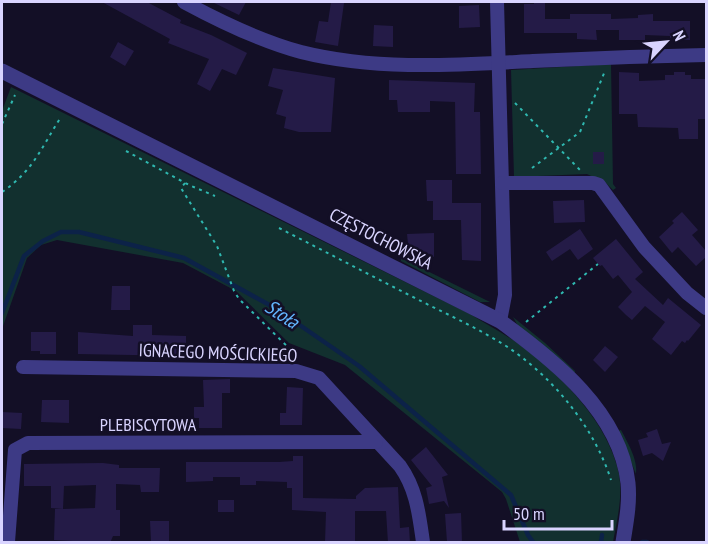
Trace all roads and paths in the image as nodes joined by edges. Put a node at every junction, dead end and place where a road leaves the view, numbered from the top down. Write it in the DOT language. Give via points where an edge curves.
graph roads {
  1 [pos="184,2"];
  2 [pos="497,2"];
  3 [pos="706,56"];
  4 [pos="610,57"];
  5 [pos="498,63"];
  6 [pos="2,71"];
  7 [pos="21,81"];
  8 [pos="510,99"];
  9 [pos="61,117"];
  10 [pos="2,124"];
  11 [pos="559,148"];
  12 [pos="507,183"];
  13 [pos="593,183"];
  14 [pos="2,192"];
  15 [pos="220,199"];
  16 [pos="274,226"];
  17 [pos="598,264"];
  18 [pos="706,308"];
  19 [pos="500,321"];
  20 [pos="525,323"];
  21 [pos="302,362"];
  22 [pos="23,367"];
  23 [pos="376,442"];
  24 [pos="611,481"];
  25 [pos="8,543"];
  26 [pos="423,543"];
  27 [pos="623,543"];
  1 -- 5 [label="street" via="268,42 313,54 386,64"];
  2 -- 5 [label="street"];
  3 -- 4 [label="street"];
  4 -- 5 [label="street"];
  4 -- 11 [label="path" via="580,132"];
  5 -- 12 [label="street"];
  6 -- 7 [label="street, CZĘSTOCHOWSKA"];
  7 -- 10 [label="path"];
  7 -- 19 [label="street, CZĘSTOCHOWSKA"];
  8 -- 11 [label="path"];
  9 -- 14 [label="path" via="35,160"];
  11 -- 12 [label="path"];
  11 -- 13 [label="path"];
  12 -- 13 [label="street"];
  12 -- 19 [label="street" via="505,295"];
  13 -- 18 [label="street" via="603,189 658,264"];
  15 -- 21 [label="path" via="194,185 184,183 181,188 217,246 244,306"];
  16 -- 24 [label="path" via="475,329 521,357 571,407 594,443"];
  17 -- 20 [label="path"];
  19 -- 27 [label="street, CZĘSTOCHOWSKA" via="572,382 612,432 628,482"];
  22 -- 23 [label="street, IGNACEGO MOŚCICKIEGO" via="296,371 319,378"];
  23 -- 25 [label="street, PLEBISCYTOWA" via="28,443 15,450"];
  23 -- 26 [label="street, IGNACEGO MOŚCICKIEGO" via="408,478"];
}
